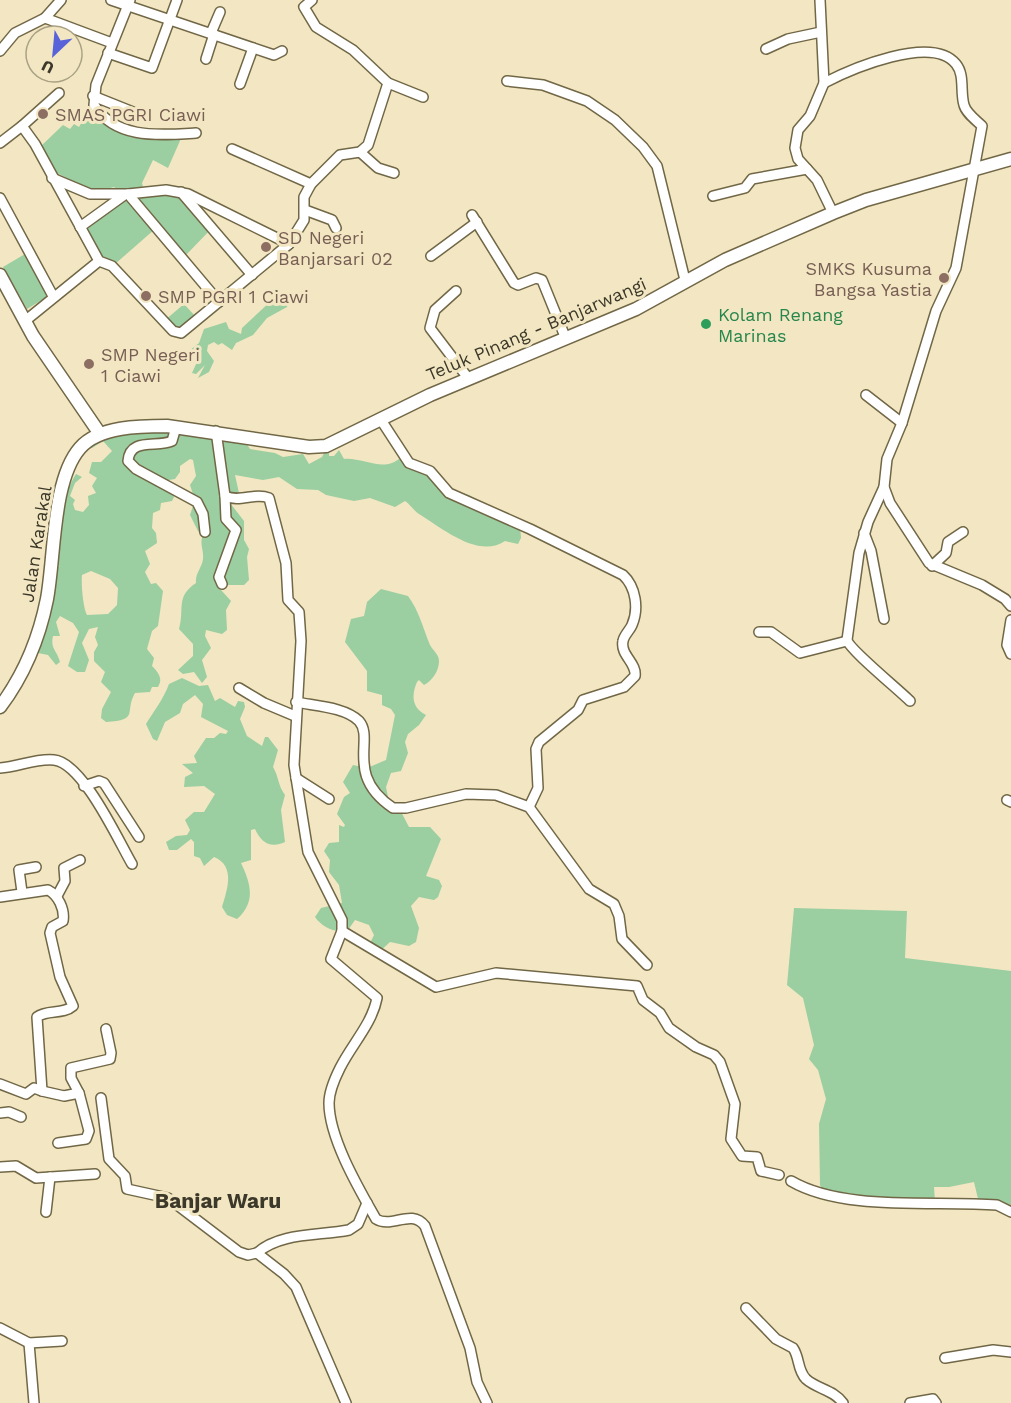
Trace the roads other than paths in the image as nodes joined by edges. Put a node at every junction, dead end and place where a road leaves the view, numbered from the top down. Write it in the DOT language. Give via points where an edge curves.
graph roads {
  1 [pos="61,0"];
  2 [pos="111,0"];
  3 [pos="177,0"];
  4 [pos="312,0"];
  5 [pos="820,0"];
  6 [pos="128,3"];
  7 [pos="220,12"];
  8 [pos="45,18"];
  9 [pos="170,19"];
  10 [pos="821,32"];
  11 [pos="212,34"];
  12 [pos="110,48"];
  13 [pos="253,48"];
  14 [pos="766,49"];
  15 [pos="0,51"];
  16 [pos="282,51"];
  17 [pos="206,58"];
  18 [pos="507,81"];
  19 [pos="388,83"];
  20 [pos="824,83"];
  21 [pos="240,84"];
  22 [pos="58,93"];
  23 [pos="93,96"];
  24 [pos="423,97"];
  25 [pos="138,114"];
  26 [pos="22,126"];
  27 [pos="196,133"];
  28 [pos="0,143"];
  29 [pos="232,149"];
  30 [pos="360,152"];
  31 [pos="1011,159"];
  32 [pos="807,169"];
  33 [pos="975,169"];
  34 [pos="394,173"];
  35 [pos="52,178"];
  36 [pos="311,184"];
  37 [pos="181,192"];
  38 [pos="125,195"];
  39 [pos="713,196"];
  40 [pos="0,198"];
  41 [pos="305,210"];
  42 [pos="833,213"];
  43 [pos="80,227"];
  44 [pos="336,228"];
  45 [pos="289,244"];
  46 [pos="431,256"];
  47 [pos="99,261"];
  48 [pos="0,275"];
  49 [pos="252,275"];
  50 [pos="685,280"];
  51 [pos="456,291"];
  52 [pos="53,296"];
  53 [pos="219,302"];
  54 [pos="25,321"];
  55 [pos="567,339"];
  56 [pos="468,378"];
  57 [pos="866,395"];
  58 [pos="381,420"];
  59 [pos="902,423"];
  60 [pos="176,427"];
  61 [pos="216,432"];
  62 [pos="100,435"];
  63 [pos="884,487"];
  64 [pos="225,496"];
  65 [pos="205,532"];
  66 [pos="963,532"];
  67 [pos="864,533"];
  68 [pos="932,566"];
  69 [pos="222,584"];
  70 [pos="1011,606"];
  71 [pos="884,619"];
  72 [pos="1011,620"];
  73 [pos="759,632"];
  74 [pos="847,641"];
  75 [pos="1011,654"];
  76 [pos="239,688"];
  77 [pos="910,701"];
  78 [pos="296,702"];
  79 [pos="0,707"];
  80 [pos="295,716"];
  81 [pos="0,768"];
  82 [pos="296,778"];
  83 [pos="84,786"];
  84 [pos="329,799"];
  85 [pos="530,807"];
  86 [pos="139,837"];
  87 [pos="80,860"];
  88 [pos="132,864"];
  89 [pos="36,867"];
  90 [pos="22,892"];
  91 [pos="57,896"];
  92 [pos="0,897"];
  93 [pos="342,931"];
  94 [pos="647,965"];
  95 [pos="106,1029"];
  96 [pos="0,1083"];
  97 [pos="42,1090"];
  98 [pos="79,1093"];
  99 [pos="101,1098"];
  100 [pos="0,1113"];
  101 [pos="21,1117"];
  102 [pos="104,1120"];
  103 [pos="88,1126"];
  104 [pos="58,1143"];
  105 [pos="0,1167"];
  106 [pos="95,1174"];
  107 [pos="779,1175"];
  108 [pos="50,1177"];
  109 [pos="791,1181"];
  110 [pos="367,1203"];
  111 [pos="46,1212"];
  112 [pos="1011,1212"];
  113 [pos="257,1253"];
  114 [pos="746,1308"];
  115 [pos="0,1328"];
  116 [pos="62,1341"];
  117 [pos="28,1343"];
  118 [pos="1011,1352"];
  119 [pos="945,1358"];
  120 [pos="34,1403"];
  121 [pos="346,1403"];
  122 [pos="487,1403"];
  123 [pos="843,1403"];
  124 [pos="910,1403"];
  125 [pos="936,1403"];
  1 -- 8 [label="street"];
  2 -- 6 [label="street"];
  3 -- 9 [label="street"];
  4 -- 19 [label="street" via="304,7 316,27 353,50"];
  5 -- 10 [label="street"];
  6 -- 9 [label="street"];
  6 -- 12 [label="street"];
  7 -- 11 [label="street"];
  8 -- 12 [label="street"];
  8 -- 15 [label="street" via="15,33"];
  9 -- 11 [label="street"];
  9 -- 12 [label="street" via="151,69"];
  10 -- 14 [label="street" via="788,39"];
  10 -- 20 [label="street"];
  11 -- 13 [label="street"];
  11 -- 17 [label="street"];
  12 -- 23 [label="street"];
  13 -- 16 [label="street" via="274,55"];
  13 -- 21 [label="street"];
  18 -- 50 [label="street" via="543,85 587,101 615,120 643,147 657,166"];
  19 -- 24 [label="street"];
  19 -- 30 [label="street" via="368,146"];
  20 -- 32 [label="street" via="810,116 796,136 796,154"];
  20 -- 33 [label="street" via="865,65 911,53 948,57 960,70 964,106 982,126"];
  22 -- 26 [label="street"];
  23 -- 25 [label="street"];
  23 -- 27 [label="street" via="93,105 102,116 125,130 148,134"];
  26 -- 28 [label="street"];
  26 -- 35 [label="street"];
  29 -- 36 [label="street"];
  30 -- 34 [label="street" via="378,168"];
  30 -- 36 [label="street" via="340,155"];
  31 -- 33 [label="main road, Teluk Pinang - Banjarwangi"];
  32 -- 39 [label="street" via="752,179 745,188"];
  32 -- 42 [label="street" via="817,180"];
  33 -- 42 [label="main road, Teluk Pinang - Banjarwangi"];
  33 -- 59 [label="street" via="954,273 934,315"];
  35 -- 38 [label="street" via="90,195"];
  35 -- 43 [label="street"];
  36 -- 41 [label="street" via="304,197"];
  37 -- 38 [label="street"];
  37 -- 45 [label="street"];
  37 -- 49 [label="street"];
  38 -- 43 [label="street"];
  38 -- 53 [label="street"];
  40 -- 52 [label="street"];
  41 -- 44 [label="street" via="332,220"];
  41 -- 45 [label="street" via="302,225"];
  42 -- 50 [label="main road, Teluk Pinang - Banjarwangi"];
  43 -- 47 [label="street"];
  45 -- 49 [label="street"];
  46 -- 55 [label="street" via="474,219 514,283 542,280"];
  47 -- 52 [label="street"];
  47 -- 53 [label="street" via="112,266 176,333"];
  48 -- 54 [label="main road"];
  49 -- 53 [label="street"];
  50 -- 55 [label="main road, Teluk Pinang - Banjarwangi" via="636,309"];
  51 -- 56 [label="street" via="435,310 430,328"];
  52 -- 54 [label="street"];
  54 -- 62 [label="main road"];
  55 -- 56 [label="main road, Teluk Pinang - Banjarwangi"];
  56 -- 58 [label="main road, Teluk Pinang - Banjarwangi"];
  57 -- 59 [label="street"];
  58 -- 61 [label="main road, Teluk Pinang - Banjarwangi" via="334,443 315,447"];
  58 -- 85 [label="street" via="409,463 430,471 449,493 623,575 632,587 633,624 622,643 636,676 624,687 583,700 578,710 539,742 534,756 538,788"];
  59 -- 63 [label="street" via="887,459"];
  60 -- 61 [label="main road, Teluk Pinang - Banjarwangi"];
  60 -- 62 [label="main road, Teluk Pinang - Banjarwangi" via="151,426"];
  60 -- 65 [label="street" via="172,441 138,446 129,454 128,461 196,502 203,514"];
  61 -- 64 [label="street"];
  62 -- 79 [label="main road, Jalan Karakal" via="81,447 67,474 42,617 27,663"];
  63 -- 67 [label="street"];
  63 -- 68 [label="street" via="890,503"];
  64 -- 69 [label="street" via="226,519 236,530 219,577"];
  64 -- 78 [label="street" via="237,500 269,498 286,563 288,600 298,610 295,616 301,641"];
  66 -- 68 [label="street" via="948,542 946,553"];
  67 -- 71 [label="street"];
  67 -- 74 [label="street"];
  68 -- 70 [label="street" via="982,585"];
  72 -- 75 [label="street" via="1007,645"];
  73 -- 74 [label="street" via="771,632 800,653"];
  74 -- 77 [label="street" via="856,654"];
  76 -- 80 [label="street"];
  78 -- 80 [label="street"];
  78 -- 85 [label="street" via="338,711 359,722 369,785 393,808 466,794 496,795"];
  80 -- 82 [label="street"];
  81 -- 83 [label="street" via="39,759 56,760 70,766"];
  82 -- 84 [label="street"];
  82 -- 93 [label="street" via="308,852 340,913"];
  83 -- 86 [label="street" via="104,783"];
  83 -- 88 [label="street"];
  85 -- 94 [label="street" via="589,889 614,904 620,936"];
  87 -- 91 [label="street" via="64,868 65,881"];
  89 -- 90 [label="street" via="19,870"];
  90 -- 91 [label="street" via="48,890"];
  90 -- 92 [label="street"];
  91 -- 97 [label="street" via="64,919 50,933 60,977 73,1004 70,1009 37,1017"];
  93 -- 107 [label="street" via="436,987 496,974 637,986 643,1000 660,1013 669,1028 717,1058 734,1098 731,1135 735,1149 744,1157 756,1156 761,1171"];
  93 -- 110 [label="street" via="331,959 378,998 340,1068 329,1103 342,1152"];
  95 -- 98 [label="street" via="110,1059 71,1068 71,1078"];
  96 -- 97 [label="street" via="26,1094"];
  97 -- 98 [label="street" via="64,1096"];
  98 -- 103 [label="street"];
  99 -- 102 [label="street"];
  100 -- 101 [label="street"];
  102 -- 103 [label="street"];
  102 -- 113 [label="street" via="109,1159 125,1176 129,1190 168,1198 239,1252"];
  103 -- 104 [label="street" via="86,1139"];
  105 -- 108 [label="street" via="16,1166 33,1177"];
  106 -- 108 [label="street"];
  108 -- 111 [label="street"];
  109 -- 112 [label="street" via="828,1195 895,1203 996,1205"];
  110 -- 113 [label="street" via="358,1224 349,1230 283,1240"];
  110 -- 122 [label="street" via="378,1221 412,1218 425,1226"];
  113 -- 121 [label="street" via="296,1287"];
  114 -- 123 [label="street" via="776,1339 793,1348 806,1379"];
  115 -- 117 [label="street"];
  116 -- 117 [label="street"];
  117 -- 120 [label="street"];
  118 -- 119 [label="street" via="993,1350"];
  124 -- 125 [label="street" via="933,1399"];
}
